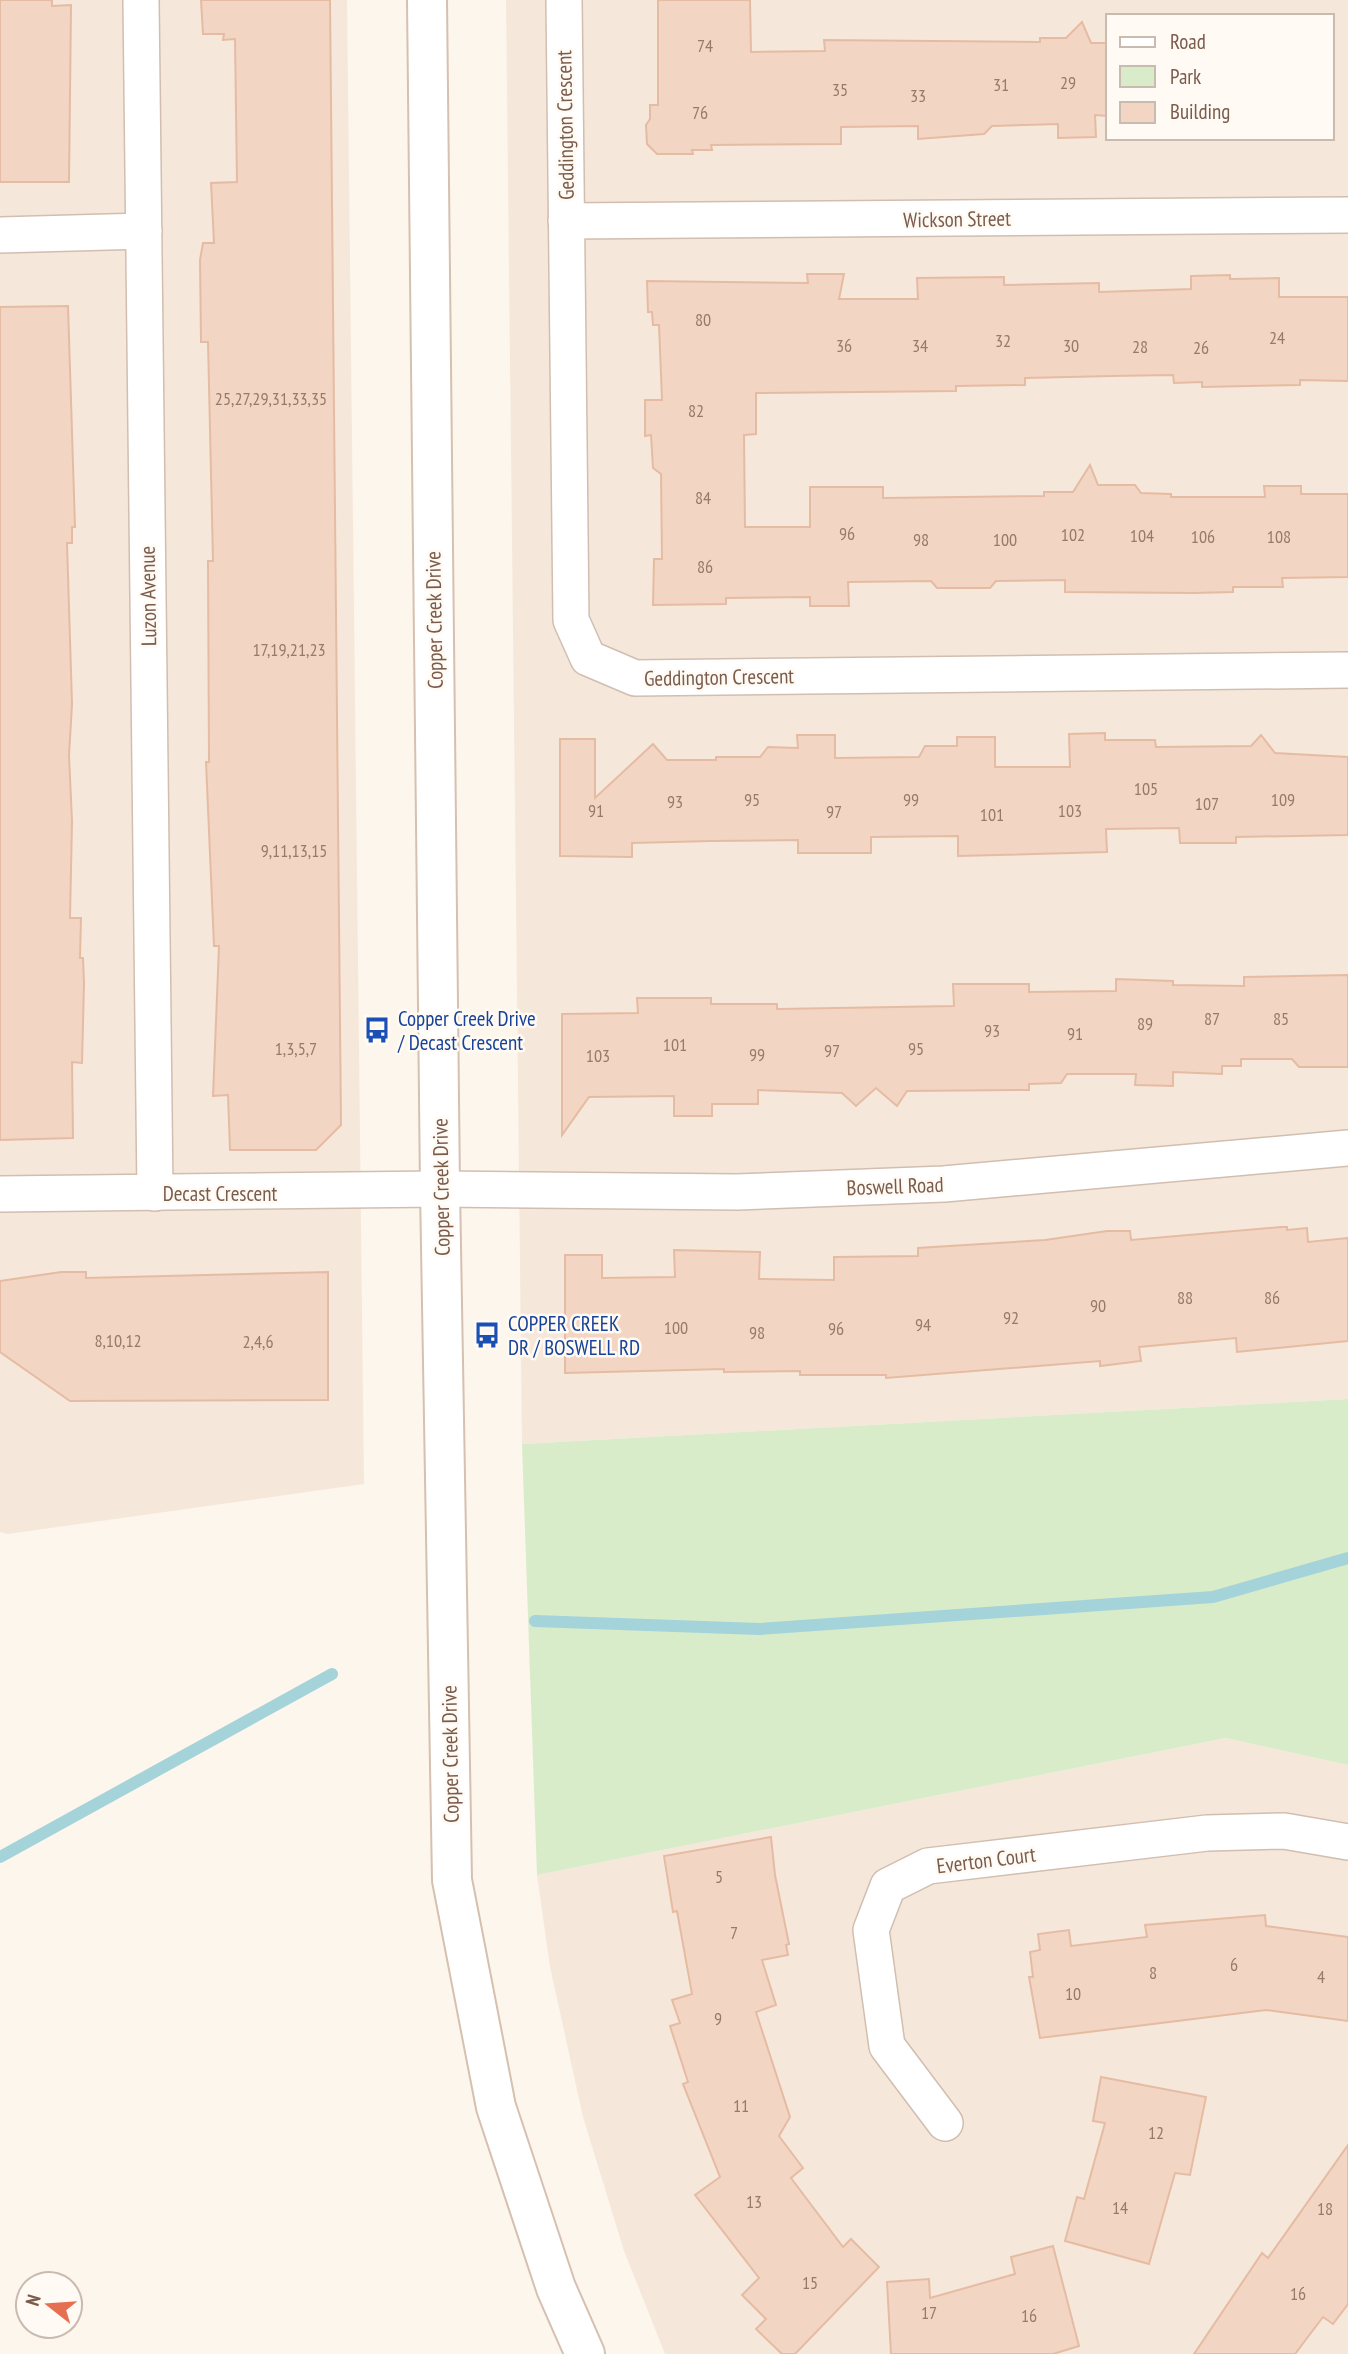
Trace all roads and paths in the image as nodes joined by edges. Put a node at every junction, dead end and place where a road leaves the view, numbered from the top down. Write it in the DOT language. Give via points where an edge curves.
graph roads {
  1 [pos="141,0"];
  2 [pos="427,0"];
  3 [pos="564,0"];
  4 [pos="1348,215"];
  5 [pos="566,221"];
  6 [pos="144,231"];
  7 [pos="0,235"];
  8 [pos="1348,670"];
  9 [pos="1348,1148"];
  10 [pos="440,1189"];
  11 [pos="155,1193"];
  12 [pos="0,1194"];
  13 [pos="1348,1842"];
  14 [pos="945,2123"];
  15 [pos="585,2354"];
  1 -- 6 [label="street, Luzon Avenue"];
  2 -- 10 [label="street, Copper Creek Drive"];
  3 -- 5 [label="street, Geddington Crescent"];
  4 -- 5 [label="street, Wickson Street"];
  5 -- 8 [label="street, Geddington Crescent" via="570,620 588,658 635,678"];
  6 -- 7 [label="street"];
  6 -- 11 [label="street, Luzon Avenue"];
  9 -- 10 [label="street, Boswell Road" via="944,1184 737,1192"];
  10 -- 11 [label="street, Decast Crescent"];
  10 -- 15 [label="street, Copper Creek Drive" via="452,1880 496,2107 556,2288"];
  11 -- 12 [label="street, Decast Crescent"];
  13 -- 14 [label="street, Everton Court" via="1284,1832 1207,1833 929,1866 888,1886 870,1930 887,2046"];
}
